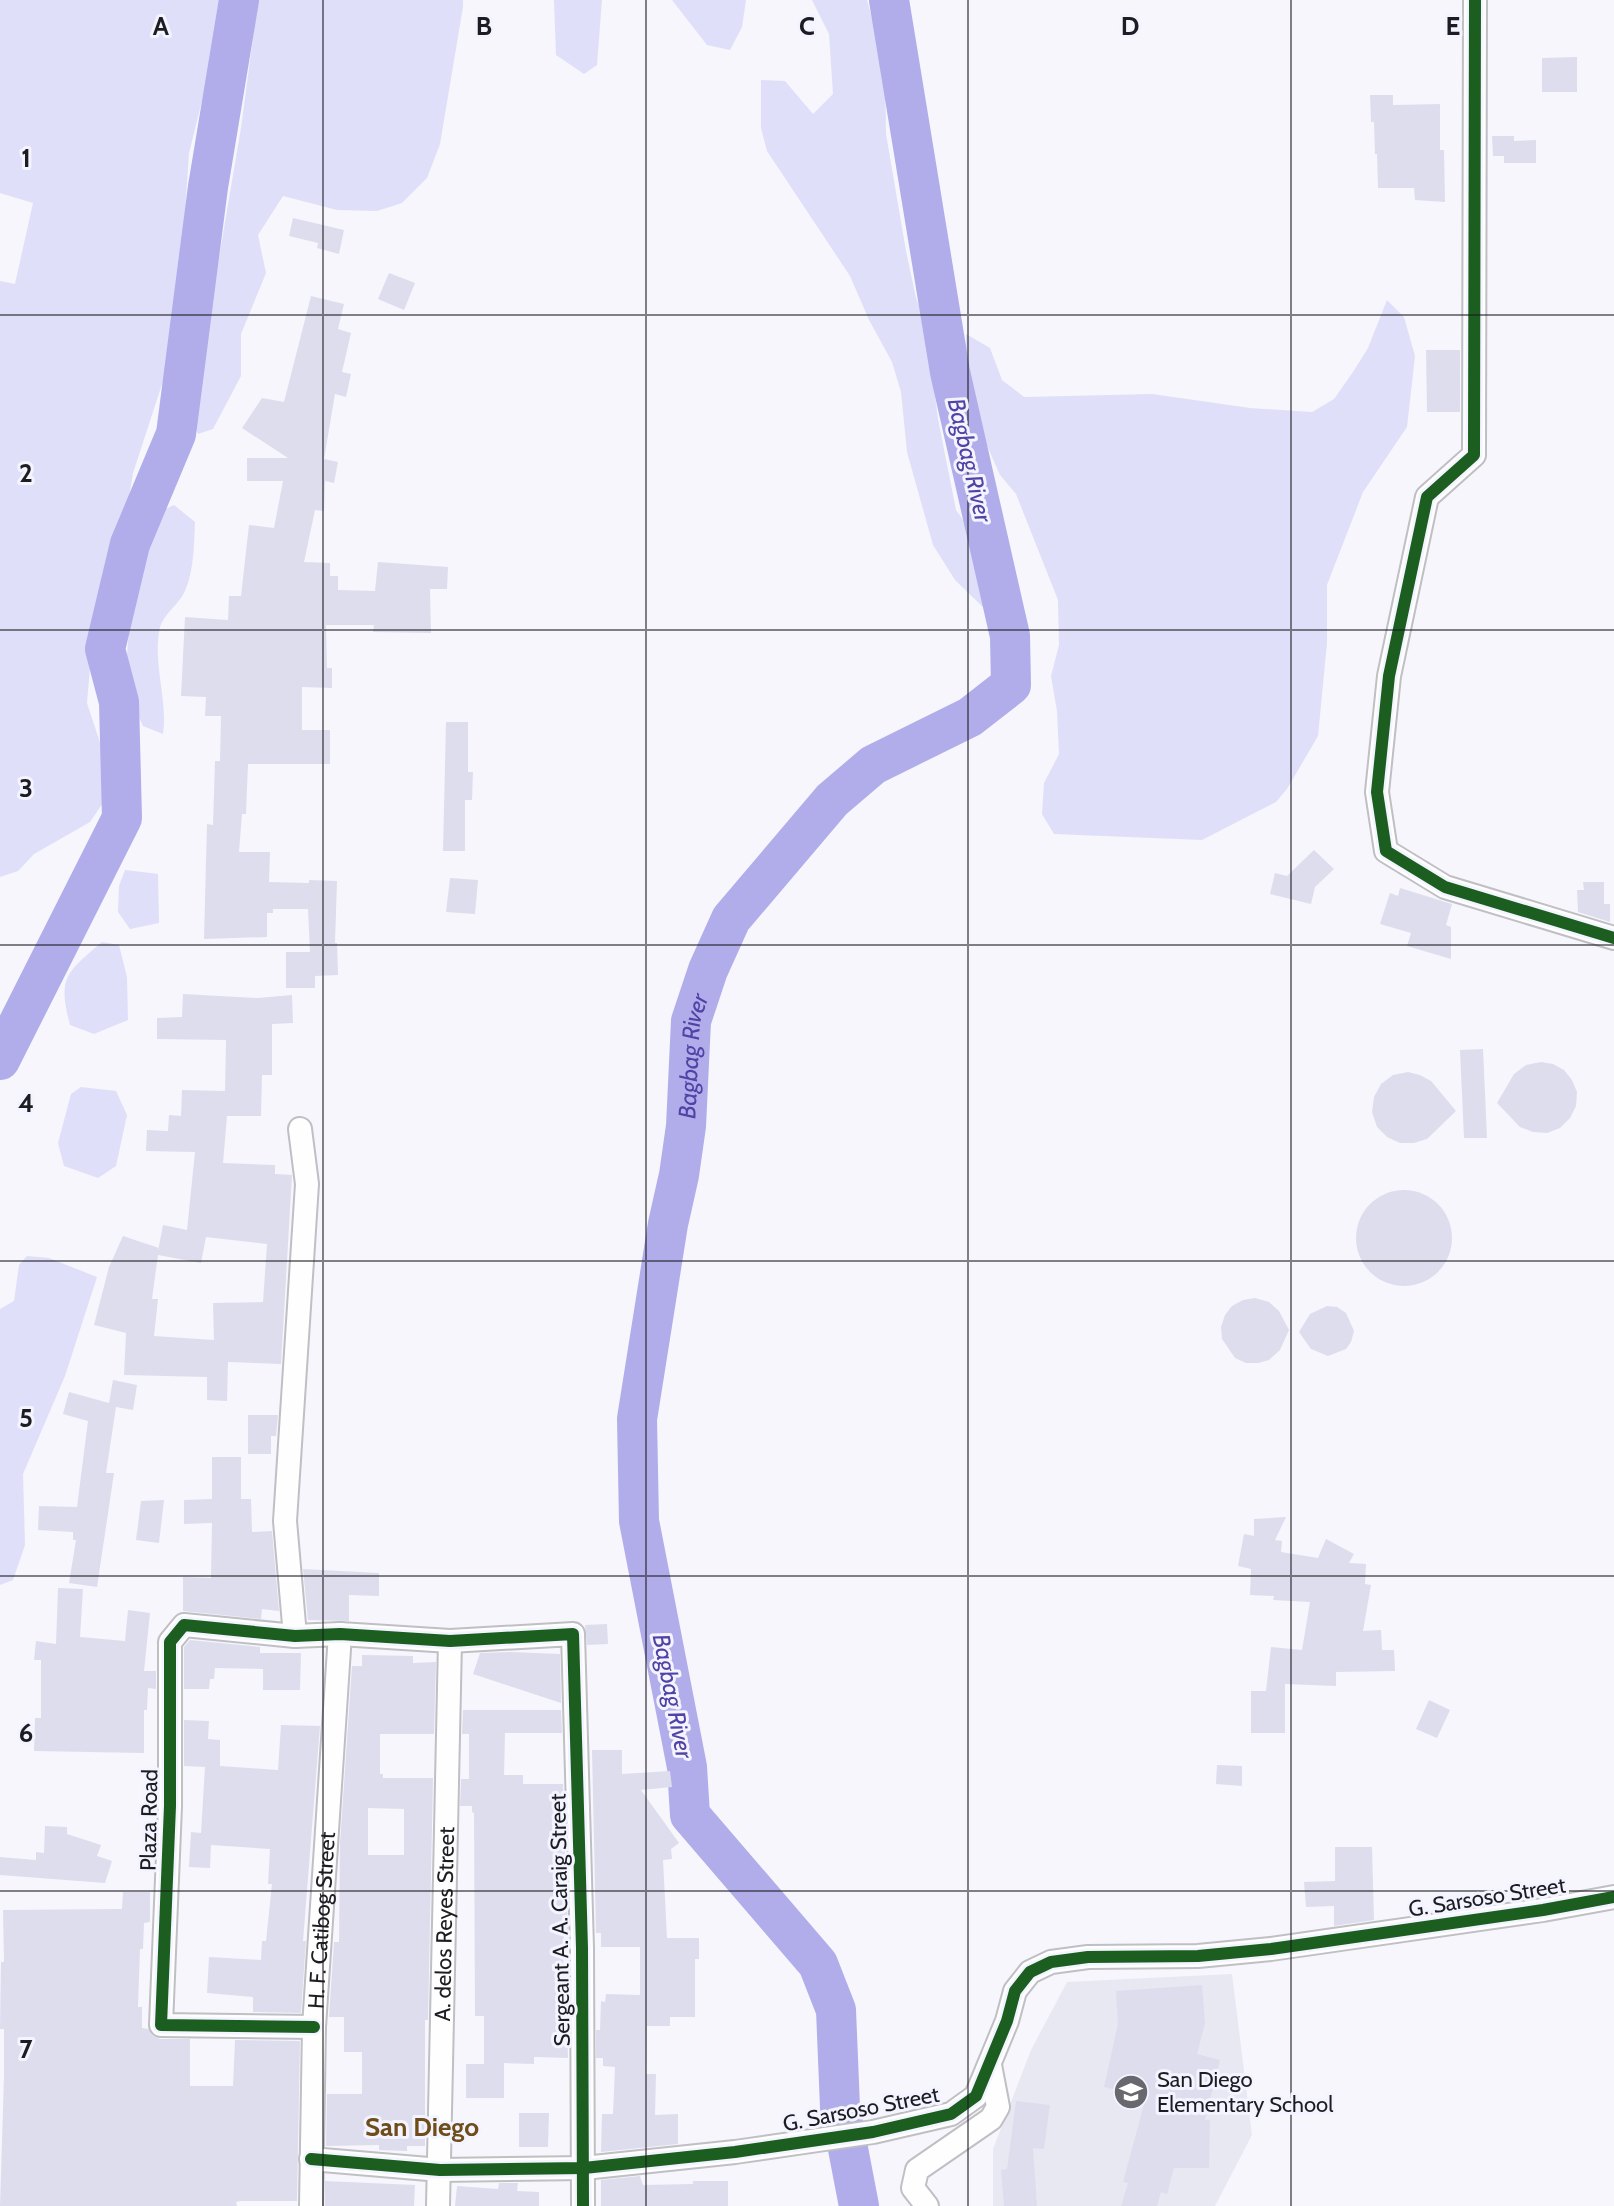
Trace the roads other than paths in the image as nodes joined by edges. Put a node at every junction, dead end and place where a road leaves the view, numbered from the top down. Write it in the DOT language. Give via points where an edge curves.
graph roads {
  1 [pos="1475,0"];
  2 [pos="1614,938"];
  3 [pos="300,1129"];
  4 [pos="340,1634"];
  5 [pos="573,1634"];
  6 [pos="295,1636"];
  7 [pos="450,1641"];
  8 [pos="1614,1897"];
  9 [pos="314,2027"];
  10 [pos="990,2065"];
  11 [pos="311,2159"];
  12 [pos="584,2168"];
  13 [pos="440,2170"];
  14 [pos="311,2206"];
  15 [pos="438,2206"];
  16 [pos="583,2206"];
  17 [pos="927,2206"];
  1 -- 2 [label="street" via="1474,455 1427,497 1389,676 1377,792 1386,851 1445,887"];
  3 -- 6 [label="street" via="307,1184 285,1521"];
  4 -- 6 [label="street, Plaza Road"];
  4 -- 7 [label="street, Plaza Road"];
  4 -- 9 [label="street, H. F. Catibog Street"];
  5 -- 7 [label="street, Plaza Road"];
  5 -- 12 [label="street, Sergeant A. A. Caraig Street"];
  6 -- 9 [label="street, Plaza Road" via="184,1625 170,1642 161,2025"];
  7 -- 13 [label="street, A. delos Reyes Street"];
  8 -- 10 [label="street, G. Sarsoso Street" via="1271,1949 1051,1962 1030,1972 1015,1991"];
  9 -- 11 [label="street, H. F. Catibog Street"];
  10 -- 12 [label="street, G. Sarsoso Street" via="976,2096 951,2114 817,2141"];
  10 -- 17 [label="street" via="998,2107 991,2119 917,2170 913,2188"];
  11 -- 13 [label="street, G. Sarsoso Street"];
  11 -- 14 [label="street, H. F. Catibog Street"];
  12 -- 13 [label="street, G. Sarsoso Street"];
  12 -- 16 [label="street, Sergeant A. A. Caraig Street"];
  13 -- 15 [label="street, A. delos Reyes Street"];
}
